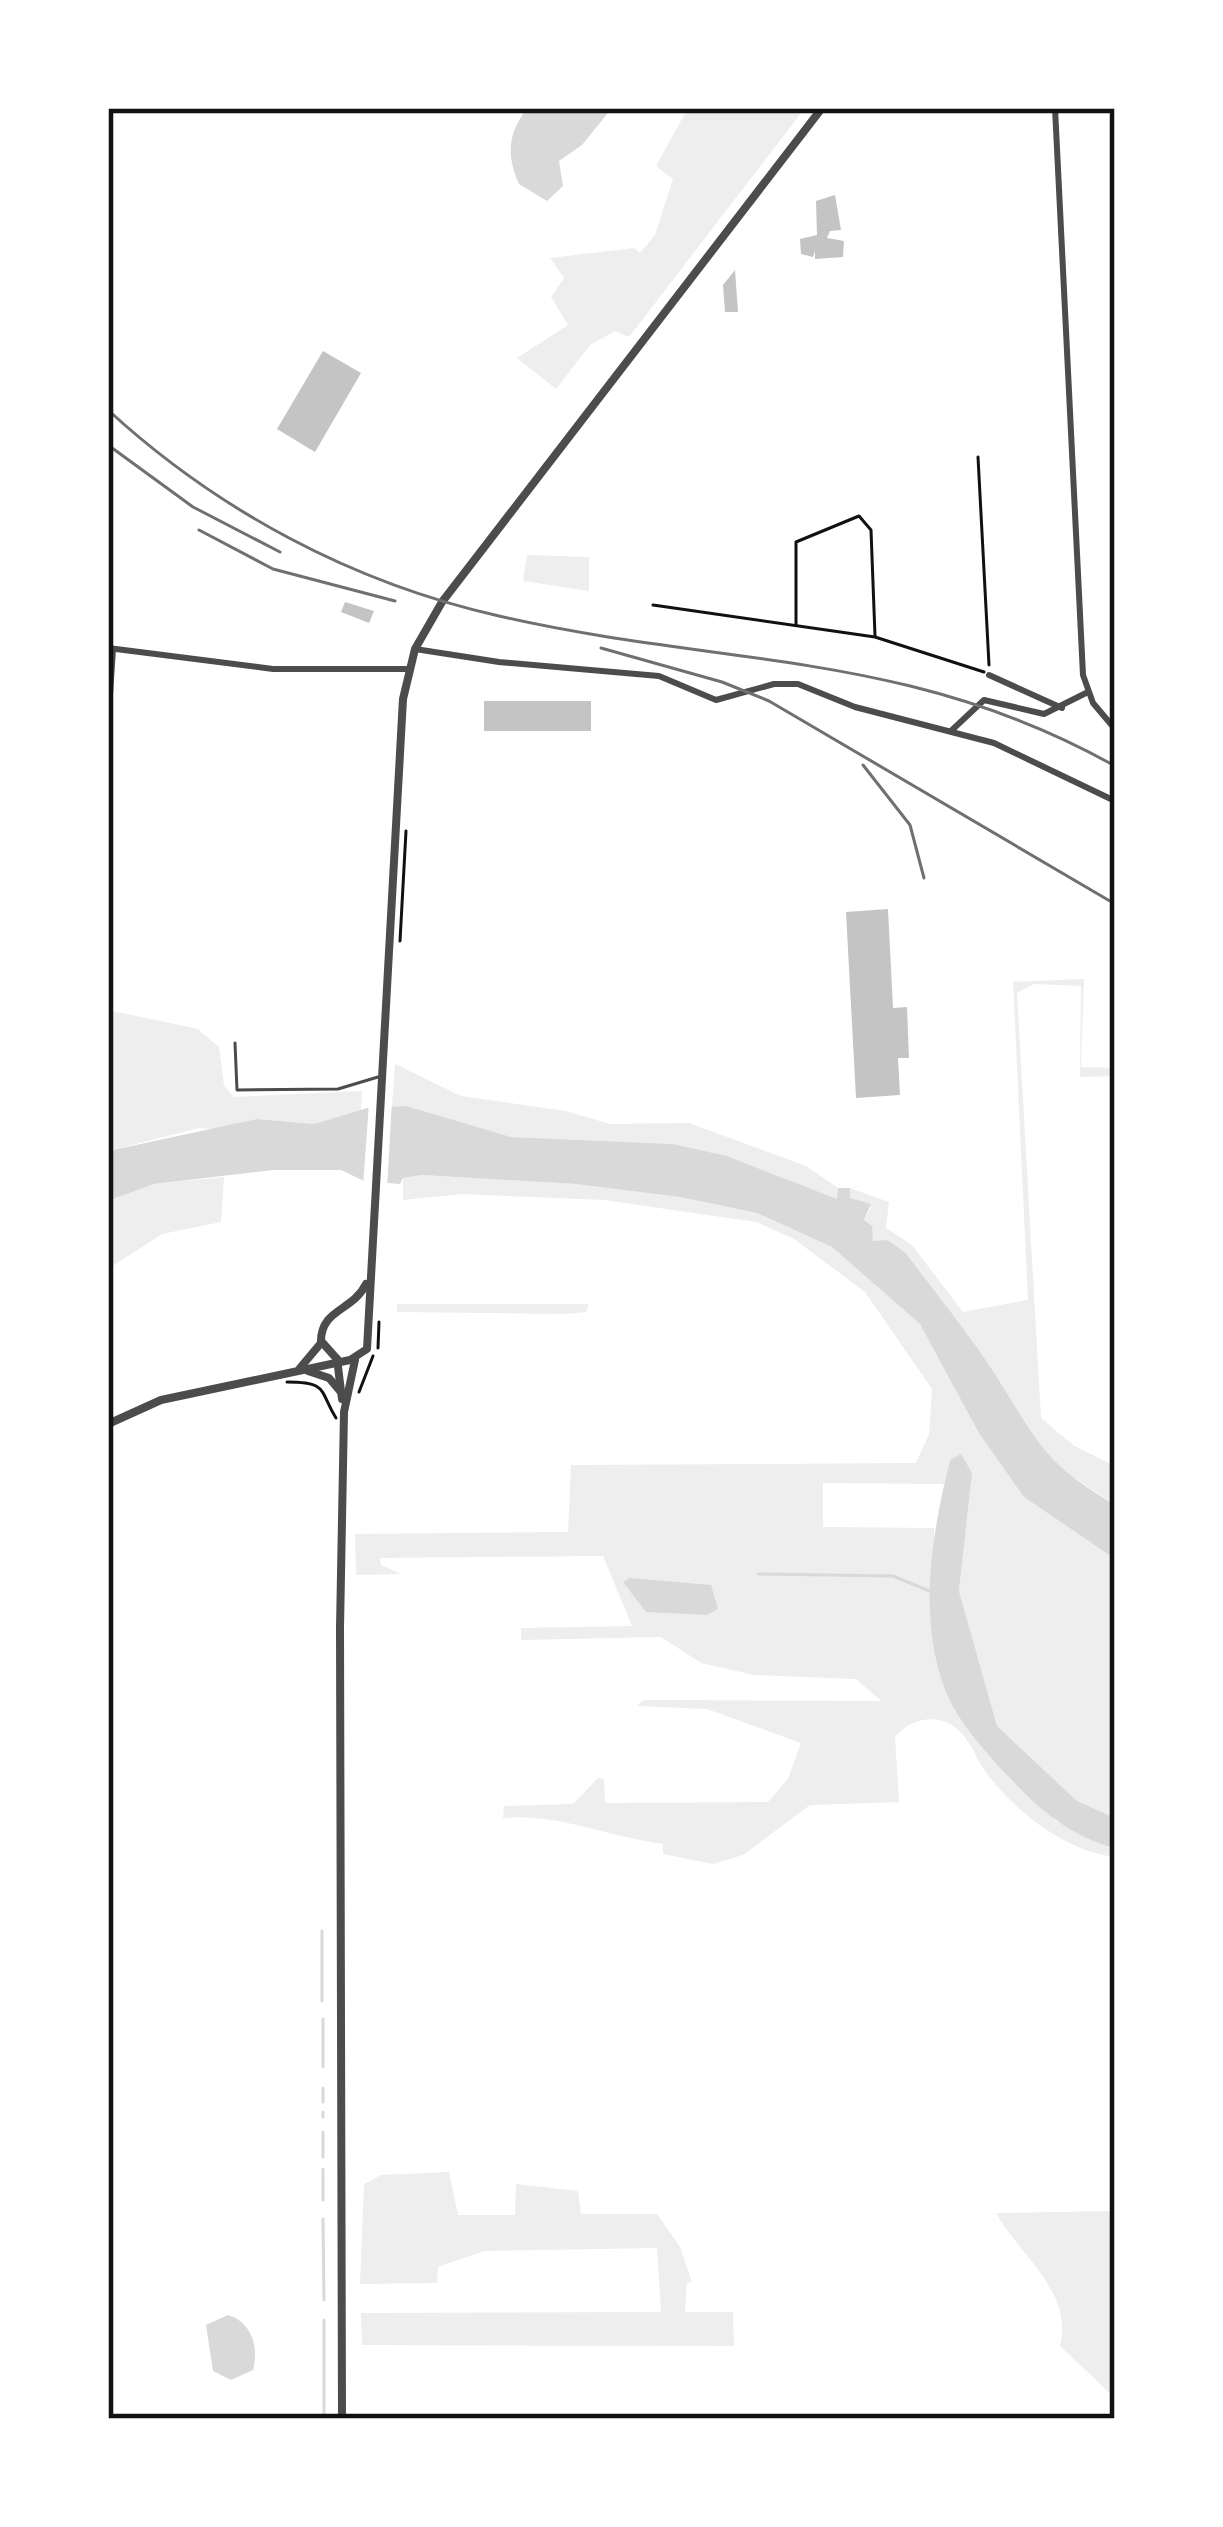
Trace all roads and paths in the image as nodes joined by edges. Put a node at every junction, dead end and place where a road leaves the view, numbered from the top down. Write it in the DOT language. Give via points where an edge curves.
graph roads {
  1 [pos="822,108"];
  2 [pos="1055,108"];
  3 [pos="978,458"];
  4 [pos="652,605"];
  5 [pos="796,625"];
  6 [pos="874,638"];
  7 [pos="110,649"];
  8 [pos="415,649"];
  9 [pos="408,669"];
  10 [pos="989,675"];
  11 [pos="1088,692"];
  12 [pos="1062,708"];
  13 [pos="108,725"];
  14 [pos="1115,729"];
  15 [pos="952,730"];
  16 [pos="1115,801"];
  17 [pos="406,831"];
  18 [pos="398,955"];
  19 [pos="235,1043"];
  20 [pos="379,1082"];
  21 [pos="367,1283"];
  22 [pos="345,1309"];
  23 [pos="368,1321"];
  24 [pos="322,1341"];
  25 [pos="337,1358"];
  26 [pos="356,1358"];
  27 [pos="371,1359"];
  28 [pos="298,1371"];
  29 [pos="283,1376"];
  30 [pos="341,1394"];
  31 [pos="355,1401"];
  32 [pos="344,1414"];
  33 [pos="108,1424"];
  34 [pos="342,2419"];
  1 -- 8 [label="street" via="442,602"];
  2 -- 11 [label="street"];
  3 -- 10 [label="path"];
  4 -- 5 [label="path"];
  5 -- 6 [label="path"];
  5 -- 6 [label="path" via="796,542 859,516 872,530"];
  6 -- 10 [label="path"];
  7 -- 9 [label="street" via="249,667"];
  7 -- 13 [label="street"];
  8 -- 9 [label="street"];
  8 -- 15 [label="street" via="659,676 716,700 798,684"];
  9 -- 20 [label="street"];
  10 -- 12 [label="street"];
  11 -- 12 [label="street"];
  11 -- 14 [label="street"];
  12 -- 15 [label="street" via="1044,714 984,700"];
  15 -- 16 [label="street"];
  17 -- 18 [label="path"];
  19 -- 20 [label="lane" via="237,1090"];
  20 -- 21 [label="street"];
  21 -- 22 [label="street"];
  21 -- 23 [label="street"];
  22 -- 23 [label="street"];
  22 -- 24 [label="street" via="326,1319"];
  23 -- 26 [label="street" via="370,1342"];
  24 -- 25 [label="street"];
  24 -- 28 [label="street"];
  25 -- 26 [label="street"];
  25 -- 28 [label="street"];
  25 -- 30 [label="street"];
  26 -- 32 [label="street"];
  27 -- 31 [label="path"];
  28 -- 29 [label="street"];
  28 -- 30 [label="street" via="329,1378"];
  29 -- 32 [label="path" via="288,1384 319,1385 332,1418"];
  29 -- 33 [label="street" via="161,1400"];
  30 -- 32 [label="street"];
  32 -- 34 [label="street"];
}
